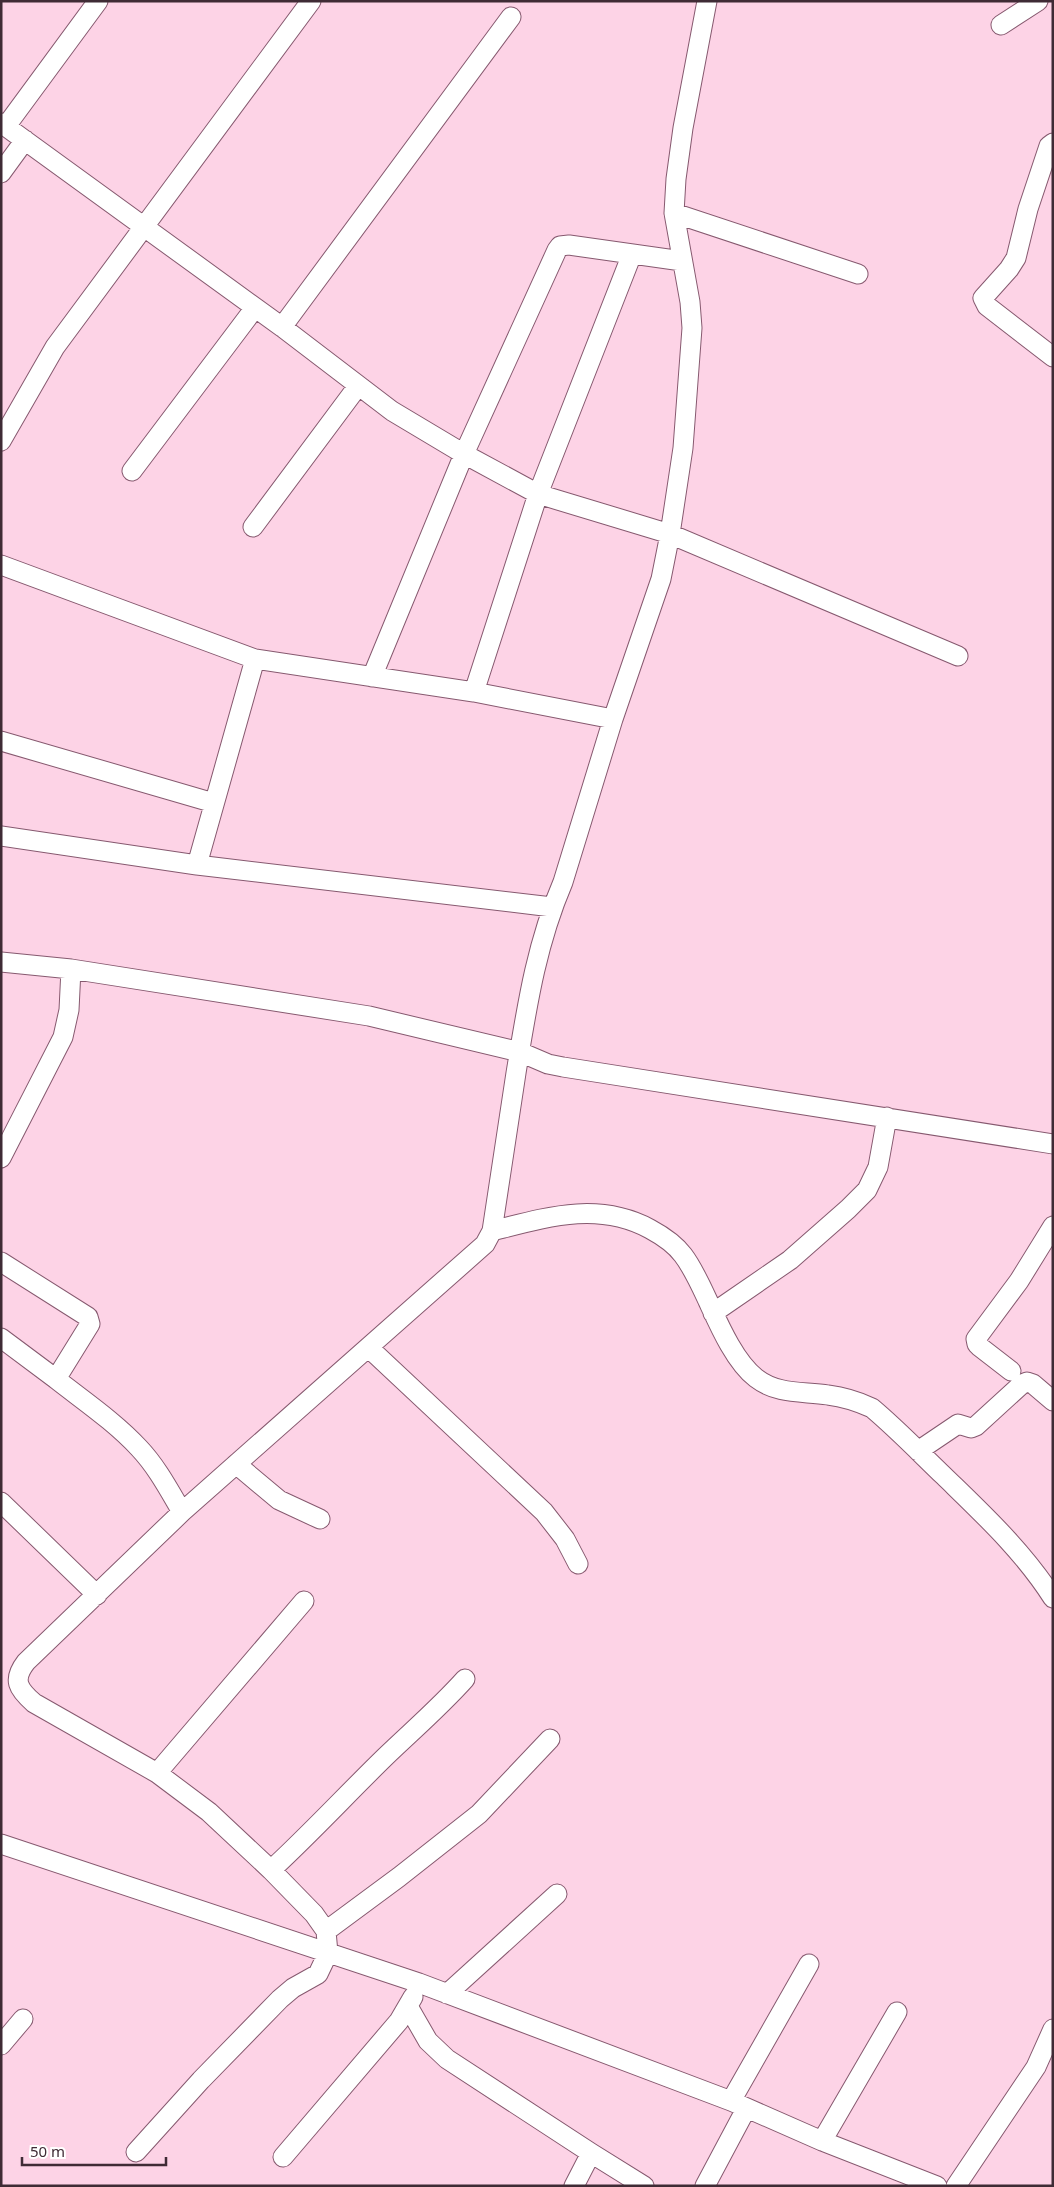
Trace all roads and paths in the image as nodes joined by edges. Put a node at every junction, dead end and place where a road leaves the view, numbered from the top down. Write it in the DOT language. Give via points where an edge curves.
graph roads {
  1 [pos="98,1"];
  2 [pos="311,1"];
  3 [pos="707,1"];
  4 [pos="1038,1"];
  5 [pos="511,17"];
  6 [pos="1001,25"];
  7 [pos="4,124"];
  8 [pos="25,140"];
  9 [pos="1053,143"];
  10 [pos="1,173"];
  11 [pos="674,213"];
  12 [pos="145,228"];
  13 [pos="632,254"];
  14 [pos="682,261"];
  15 [pos="858,274"];
  16 [pos="254,309"];
  17 [pos="282,327"];
  18 [pos="1051,353"];
  19 [pos="358,386"];
  20 [pos="1,441"];
  21 [pos="464,454"];
  22 [pos="132,471"];
  23 [pos="538,494"];
  24 [pos="253,527"];
  25 [pos="670,534"];
  26 [pos="1,565"];
  27 [pos="958,656"];
  28 [pos="255,659"];
  29 [pos="372,677"];
  30 [pos="474,692"];
  31 [pos="613,719"];
  32 [pos="1,742"];
  33 [pos="214,803"];
  34 [pos="1,836"];
  35 [pos="197,865"];
  36 [pos="552,907"];
  37 [pos="1,962"];
  38 [pos="71,969"];
  39 [pos="520,1052"];
  40 [pos="887,1117"];
  41 [pos="1053,1144"];
  42 [pos="1,1158"];
  43 [pos="1053,1226"];
  44 [pos="492,1231"];
  45 [pos="1,1262"];
  46 [pos="713,1313"];
  47 [pos="1,1338"];
  48 [pos="369,1348"];
  49 [pos="1011,1372"];
  50 [pos="56,1379"];
  51 [pos="1053,1401"];
  52 [pos="918,1451"];
  53 [pos="236,1464"];
  54 [pos="1,1502"];
  55 [pos="182,1512"];
  56 [pos="320,1519"];
  57 [pos="578,1564"];
  58 [pos="97,1595"];
  59 [pos="1053,1598"];
  60 [pos="304,1601"];
  61 [pos="465,1679"];
  62 [pos="9,1681"];
  63 [pos="550,1739"];
  64 [pos="157,1773"];
  65 [pos="1,1844"];
  66 [pos="271,1870"];
  67 [pos="557,1894"];
  68 [pos="326,1931"];
  69 [pos="328,1953"];
  70 [pos="809,1964"];
  71 [pos="419,1983"];
  72 [pos="447,1994"];
  73 [pos="409,2008"];
  74 [pos="897,2012"];
  75 [pos="23,2019"];
  76 [pos="1053,2029"];
  77 [pos="1,2045"];
  78 [pos="738,2105"];
  79 [pos="822,2141"];
  80 [pos="136,2152"];
  81 [pos="591,2153"];
  82 [pos="284,2157"];
  83 [pos="574,2186"];
  84 [pos="644,2186"];
  85 [pos="705,2186"];
  86 [pos="937,2186"];
  87 [pos="956,2186"];
  1 -- 7 [label="street"];
  2 -- 12 [label="street"];
  3 -- 11 [label="street" via="683,128"];
  4 -- 6 [label="street"];
  5 -- 17 [label="street"];
  7 -- 8 [label="street"];
  8 -- 10 [label="street"];
  8 -- 12 [label="street"];
  9 -- 18 [label="street" via="1048,146 1016,258 984,298 987,306"];
  11 -- 14 [label="street"];
  11 -- 15 [label="street"];
  12 -- 16 [label="street"];
  12 -- 20 [label="street" via="55,347"];
  13 -- 14 [label="street"];
  13 -- 21 [label="street" via="569,245 556,250"];
  13 -- 23 [label="street"];
  14 -- 25 [label="street" via="692,328 683,448"];
  16 -- 17 [label="street"];
  16 -- 22 [label="street"];
  17 -- 19 [label="street"];
  19 -- 21 [label="street" via="392,411"];
  19 -- 24 [label="street"];
  21 -- 23 [label="street"];
  21 -- 29 [label="street"];
  23 -- 25 [label="street"];
  23 -- 30 [label="street"];
  25 -- 27 [label="street"];
  25 -- 31 [label="street" via="661,579"];
  26 -- 28 [label="street"];
  28 -- 29 [label="street"];
  28 -- 33 [label="street"];
  29 -- 30 [label="street"];
  30 -- 31 [label="street"];
  31 -- 36 [label="street" via="563,882"];
  32 -- 33 [label="street"];
  33 -- 35 [label="street"];
  34 -- 35 [label="street"];
  35 -- 36 [label="street"];
  36 -- 39 [label="street" via="538,950"];
  37 -- 38 [label="street"];
  38 -- 39 [label="street" via="359,1015"];
  38 -- 42 [label="street" via="69,1010 63,1037"];
  39 -- 40 [label="street" via="563,1067"];
  39 -- 44 [label="street"];
  40 -- 41 [label="street"];
  40 -- 46 [label="street" via="878,1167 867,1190 790,1260"];
  43 -- 49 [label="street" via="1019,1281 976,1339 980,1347"];
  44 -- 46 [label="street" via="561,1215 600,1213 637,1222 671,1242 684,1256"];
  44 -- 48 [label="street" via="485,1244"];
  45 -- 50 [label="street" via="88,1317 90,1324"];
  46 -- 52 [label="street" via="739,1358 756,1378 787,1392 826,1394 852,1399 872,1408"];
  47 -- 50 [label="street"];
  48 -- 53 [label="street"];
  48 -- 57 [label="street" via="544,1512 565,1539"];
  50 -- 55 [label="street" via="140,1449"];
  51 -- 52 [label="street" via="1027,1382 976,1426 971,1428 958,1424"];
  52 -- 59 [label="street" via="1015,1546"];
  53 -- 55 [label="street"];
  53 -- 56 [label="street" via="279,1500"];
  54 -- 58 [label="street"];
  55 -- 58 [label="street"];
  58 -- 62 [label="street"];
  60 -- 64 [label="street"];
  61 -- 66 [label="street"];
  62 -- 64 [label="street" via="34,1703"];
  63 -- 68 [label="street" via="479,1814"];
  64 -- 66 [label="street" via="208,1812"];
  65 -- 69 [label="street"];
  66 -- 68 [label="street"];
  67 -- 72 [label="street"];
  68 -- 69 [label="street"];
  69 -- 71 [label="street"];
  69 -- 80 [label="street" via="318,1974 280,1999"];
  70 -- 78 [label="street"];
  71 -- 72 [label="street"];
  71 -- 73 [label="street"];
  72 -- 78 [label="street"];
  73 -- 81 [label="street" via="438,2052"];
  73 -- 82 [label="street"];
  74 -- 79 [label="street"];
  75 -- 77 [label="street"];
  76 -- 87 [label="street" via="1036,2067"];
  78 -- 79 [label="street"];
  78 -- 85 [label="street"];
  79 -- 86 [label="street"];
  81 -- 83 [label="street"];
  81 -- 84 [label="street"];
}
